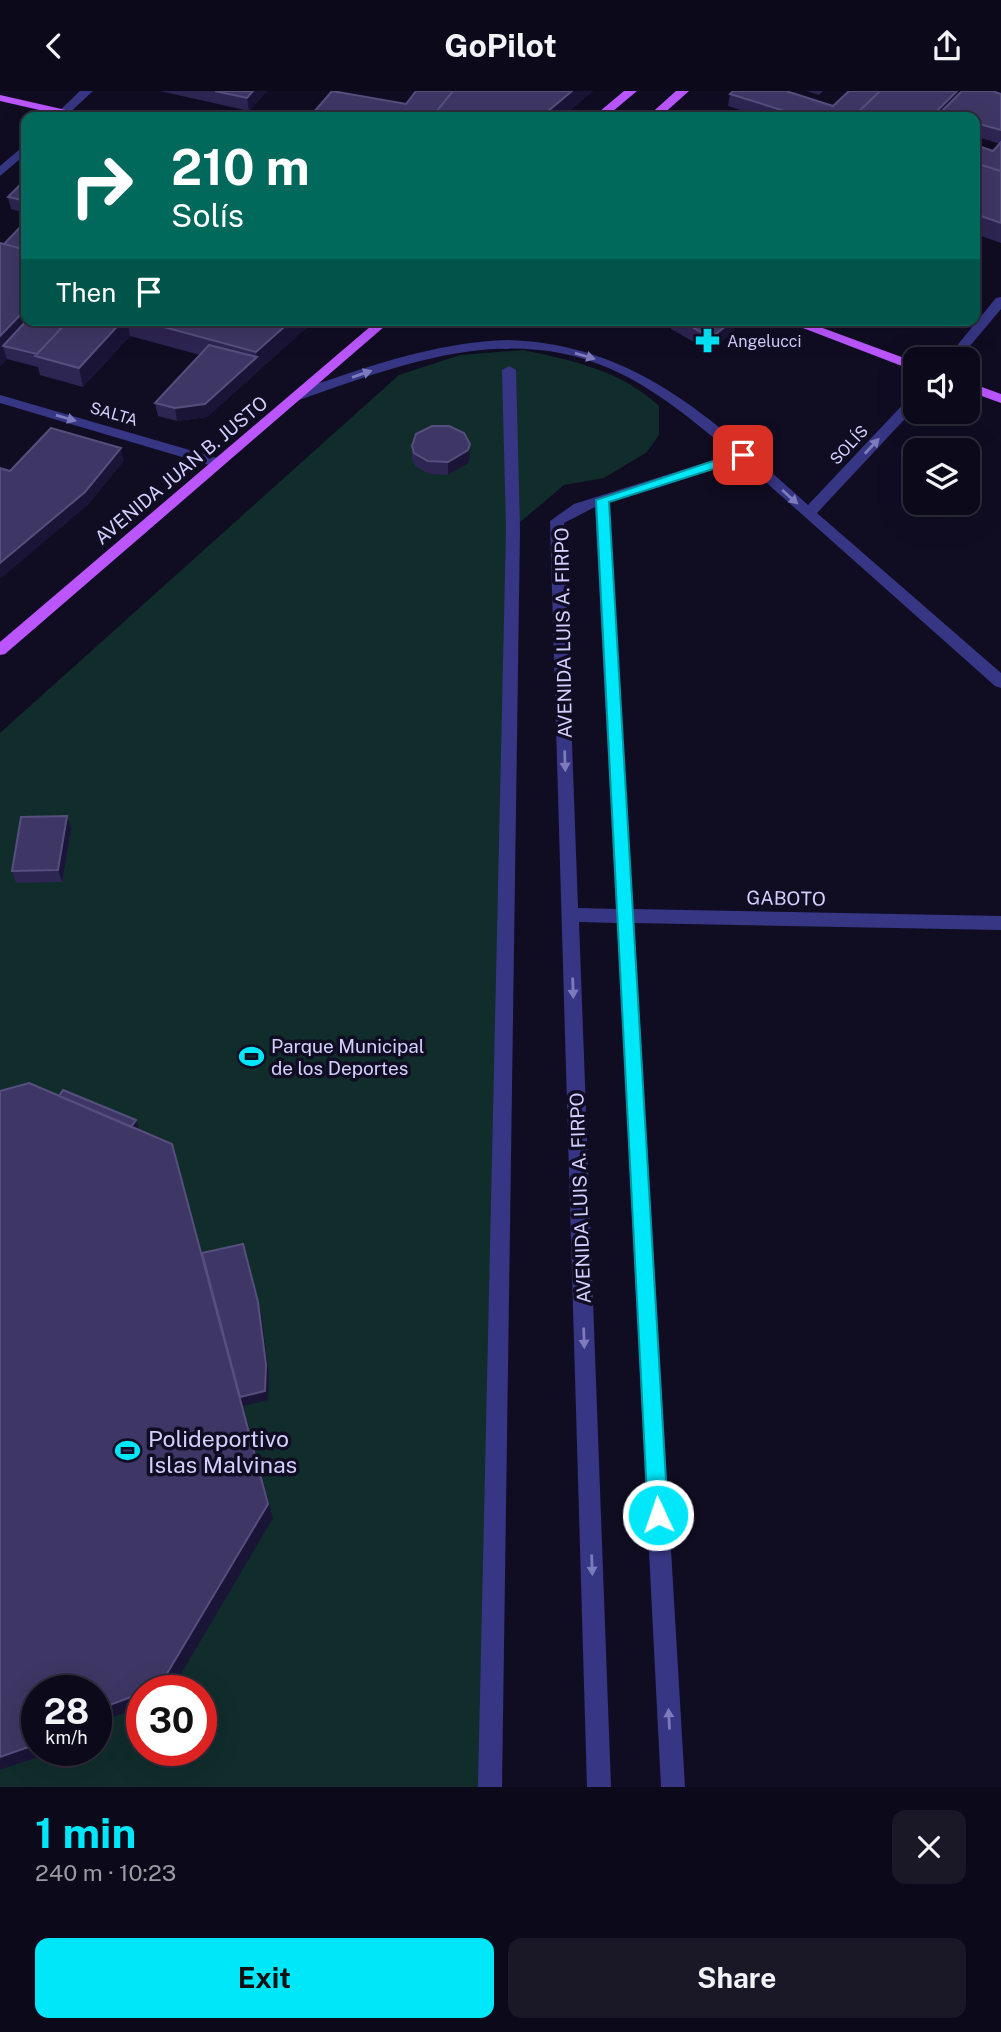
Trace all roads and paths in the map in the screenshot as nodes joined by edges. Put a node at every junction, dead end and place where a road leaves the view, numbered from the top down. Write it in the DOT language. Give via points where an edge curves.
graph roads {
  1 [pos="87,91"];
  2 [pos="631,91"];
  3 [pos="683,91"];
  4 [pos="0,97"];
  5 [pos="51,112"];
  6 [pos="64,112"];
  7 [pos="605,112"];
  8 [pos="659,112"];
  9 [pos="21,153"];
  10 [pos="0,172"];
  11 [pos="1001,301"];
  12 [pos="379,326"];
  13 [pos="804,326"];
  14 [pos="980,326"];
  15 [pos="980,326"];
  16 [pos="962,347"];
  17 [pos="903,363"];
  18 [pos="509,370"];
  19 [pos="980,390"];
  20 [pos="297,396"];
  21 [pos="1001,398"];
  22 [pos="0,399"];
  23 [pos="903,413"];
  24 [pos="743,455"];
  25 [pos="219,463"];
  26 [pos="602,500"];
  27 [pos="809,513"];
  28 [pos="0,650"];
  29 [pos="1001,682"];
  30 [pos="570,915"];
  31 [pos="625,916"];
  32 [pos="1001,923"];
  33 [pos="490,1787"];
  34 [pos="599,1787"];
  35 [pos="673,1787"];
  1 -- 6 [label="street"];
  2 -- 7 [label="main road"];
  3 -- 8 [label="main road"];
  4 -- 5 [label="main road"];
  9 -- 10 [label="street"];
  11 -- 15 [label="street"];
  12 -- 20 [label="main road, AVENIDA JUAN B. JUSTO"];
  13 -- 17 [label="main road"];
  14 -- 16 [label="street"];
  18 -- 33 [label="street" via="513,528"];
  19 -- 21 [label="main road"];
  20 -- 24 [label="street, one-way" via="442,350 508,344 580,354 617,366 653,387"];
  20 -- 25 [label="main road, AVENIDA JUAN B. JUSTO"];
  22 -- 25 [label="street, SALTA, one-way"];
  27 -- 23 [label="street, SOLÍS, one-way"];
  24 -- 26 [label="street"];
  24 -- 27 [label="street, one-way"];
  25 -- 28 [label="main road, AVENIDA JUAN B. JUSTO"];
  26 -- 30 [label="street, AVENIDA LUIS A. FIRPO, one-way" via="579,507 558,521"];
  26 -- 31 [label="street"];
  27 -- 29 [label="street"];
  30 -- 31 [label="street, GABOTO"];
  30 -- 34 [label="street, AVENIDA LUIS A. FIRPO, one-way"];
  31 -- 32 [label="street, GABOTO"];
  35 -- 31 [label="street, one-way"];
}
